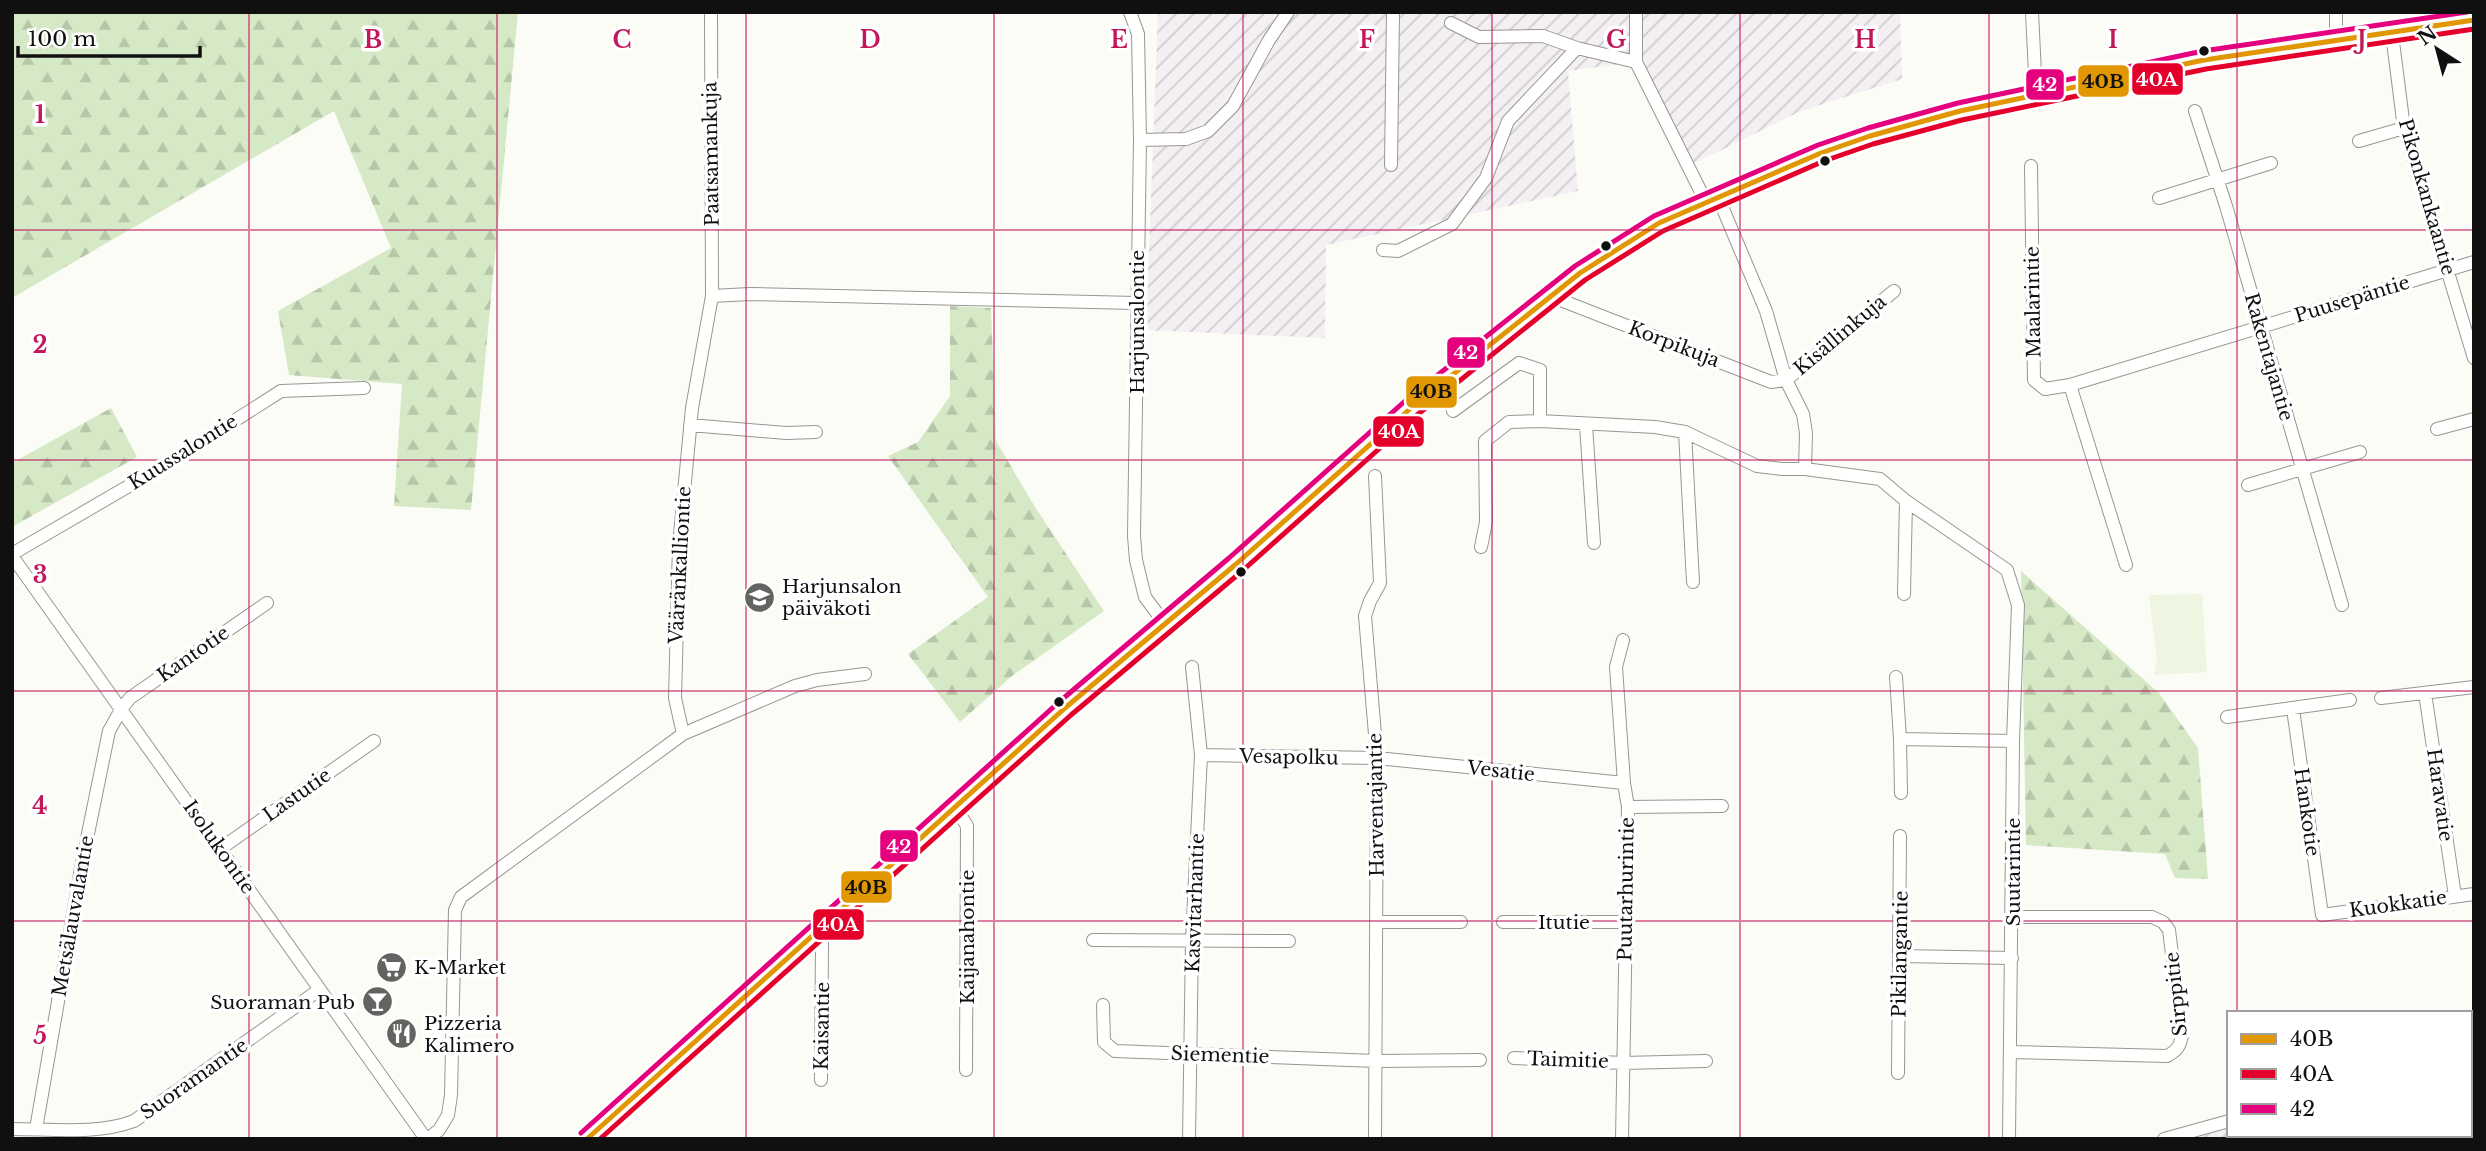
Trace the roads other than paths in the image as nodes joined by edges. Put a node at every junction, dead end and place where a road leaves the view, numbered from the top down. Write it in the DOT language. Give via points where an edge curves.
graph roads {
  1 [pos="711,12"];
  2 [pos="1130,12"];
  3 [pos="1288,12"];
  4 [pos="1393,12"];
  5 [pos="1636,12"];
  6 [pos="2032,12"];
  7 [pos="2336,12"];
  8 [pos="2474,20"];
  9 [pos="1451,23"];
  10 [pos="2392,34"];
  11 [pos="2336,40"];
  12 [pos="1577,48"];
  13 [pos="1636,62"];
  14 [pos="2036,94"];
  15 [pos="2195,111"];
  16 [pos="2404,128"];
  17 [pos="1140,141"];
  18 [pos="2359,141"];
  19 [pos="2271,163"];
  20 [pos="1391,165"];
  21 [pos="2031,166"];
  22 [pos="2218,180"];
  23 [pos="2159,198"];
  24 [pos="1712,199"];
  25 [pos="1383,250"];
  26 [pos="2474,262"];
  27 [pos="2448,270"];
  28 [pos="1894,290"];
  29 [pos="712,296"];
  30 [pos="1563,301"];
  31 [pos="1136,303"];
  32 [pos="2260,326"];
  33 [pos="2474,358"];
  34 [pos="1786,380"];
  35 [pos="2070,385"];
  36 [pos="364,388"];
  37 [pos="1453,411"];
  38 [pos="2474,419"];
  39 [pos="1540,421"];
  40 [pos="690,425"];
  41 [pos="1586,425"];
  42 [pos="2437,429"];
  43 [pos="816,432"];
  44 [pos="1685,432"];
  45 [pos="2360,453"];
  46 [pos="2301,468"];
  47 [pos="1805,469"];
  48 [pos="1375,476"];
  49 [pos="2248,485"];
  50 [pos="1906,500"];
  51 [pos="1594,543"];
  52 [pos="1480,547"];
  53 [pos="12,555"];
  54 [pos="2126,565"];
  55 [pos="1693,582"];
  56 [pos="1904,594"];
  57 [pos="267,603"];
  58 [pos="2342,605"];
  59 [pos="1165,624"];
  60 [pos="1623,640"];
  61 [pos="1192,667"];
  62 [pos="865,674"];
  63 [pos="1896,677"];
  64 [pos="2474,687"];
  65 [pos="2425,694"];
  66 [pos="2381,698"];
  67 [pos="2350,700"];
  68 [pos="122,708"];
  69 [pos="2293,709"];
  70 [pos="2227,717"];
  71 [pos="683,734"];
  72 [pos="1900,739"];
  73 [pos="374,741"];
  74 [pos="2013,741"];
  75 [pos="1201,755"];
  76 [pos="1377,758"];
  77 [pos="1624,783"];
  78 [pos="1901,793"];
  79 [pos="1722,806"];
  80 [pos="1628,807"];
  81 [pos="956,808"];
  82 [pos="1900,835"];
  83 [pos="220,849"];
  84 [pos="2474,894"];
  85 [pos="2455,896"];
  86 [pos="2322,915"];
  87 [pos="2013,917"];
  88 [pos="1377,922"];
  89 [pos="1461,922"];
  90 [pos="1503,922"];
  91 [pos="1625,922"];
  92 [pos="820,930"];
  93 [pos="1093,940"];
  94 [pos="1192,941"];
  95 [pos="1289,941"];
  96 [pos="1900,956"];
  97 [pos="2012,958"];
  98 [pos="319,990"];
  99 [pos="1103,1005"];
  100 [pos="2011,1052"];
  101 [pos="1190,1055"];
  102 [pos="1514,1058"];
  103 [pos="1480,1060"];
  104 [pos="1376,1061"];
  105 [pos="1706,1062"];
  106 [pos="1623,1063"];
  107 [pos="966,1070"];
  108 [pos="1898,1073"];
  109 [pos="821,1080"];
  110 [pos="2227,1122"];
  111 [pos="12,1129"];
  112 [pos="36,1129"];
  113 [pos="421,1137"];
  114 [pos="587,1139"];
  115 [pos="1189,1139"];
  116 [pos="1375,1139"];
  117 [pos="1622,1139"];
  118 [pos="2009,1139"];
  119 [pos="2164,1139"];
  1 -- 29 [label="street, Paatsamankuja"];
  2 -- 17 [label="street, Harjunsalontie" via="1138,34"];
  3 -- 17 [label="street" via="1233,106 1208,131 1186,139"];
  4 -- 20 [label="street"];
  5 -- 13 [label="street"];
  6 -- 14 [label="street"];
  7 -- 11 [label="street"];
  8 -- 10 [label="main road"];
  9 -- 12 [label="street" via="1479,37 1543,36"];
  10 -- 11 [label="main road"];
  10 -- 16 [label="street, Pikonkankaantie"];
  11 -- 14 [label="main road" via="2204,60"];
  12 -- 13 [label="street"];
  12 -- 25 [label="street" via="1508,121 1486,178 1452,224 1398,251"];
  13 -- 24 [label="street"];
  14 -- 24 [label="main road" via="1863,138"];
  15 -- 22 [label="street, Rakentajantie"];
  16 -- 18 [label="street"];
  16 -- 27 [label="street, Pikonkankaantie"];
  17 -- 31 [label="street, Harjunsalontie"];
  19 -- 22 [label="street"];
  21 -- 35 [label="street, Maalarintie" via="2034,380 2045,389"];
  22 -- 23 [label="street"];
  22 -- 32 [label="street, Rakentajantie"];
  24 -- 34 [label="street" via="1766,311"];
  24 -- 59 [label="main road" via="1659,223 1536,306 1411,408"];
  26 -- 27 [label="street, Puusepäntie"];
  27 -- 32 [label="street, Puusepäntie"];
  27 -- 33 [label="street, Pikonkankaantie"];
  28 -- 34 [label="street, Kisällinkuja"];
  29 -- 31 [label="street"];
  29 -- 40 [label="street, Vääränkalliontie"];
  30 -- 34 [label="street, Korpikuja" via="1771,382"];
  31 -- 59 [label="street, Harjunsalontie" via="1135,548 1145,597"];
  32 -- 35 [label="street, Puusepäntie"];
  32 -- 46 [label="street, Rakentajantie"];
  34 -- 47 [label="street" via="1803,414"];
  35 -- 54 [label="street"];
  36 -- 53 [label="street, Kuussalontie" via="281,391 170,463"];
  37 -- 39 [label="street" via="1519,363 1540,370"];
  38 -- 42 [label="street"];
  39 -- 41 [label="street, Suutarintie"];
  39 -- 52 [label="street, Suutarintie" via="1509,422 1485,441 1486,522"];
  40 -- 43 [label="street"];
  40 -- 71 [label="street, Vääränkalliontie" via="679,545 675,698"];
  41 -- 44 [label="street, Suutarintie"];
  41 -- 51 [label="street"];
  44 -- 47 [label="street, Suutarintie" via="1757,466"];
  44 -- 55 [label="street"];
  45 -- 46 [label="street"];
  46 -- 49 [label="street"];
  46 -- 58 [label="street, Rakentajantie"];
  47 -- 50 [label="street, Suutarintie" via="1880,479"];
  48 -- 76 [label="street, Harventajantie" via="1380,583 1365,616"];
  50 -- 56 [label="street"];
  50 -- 74 [label="street, Suutarintie" via="2007,570 2018,605"];
  53 -- 68 [label="street, Isolukontie"];
  57 -- 68 [label="street, Kantotie"];
  59 -- 81 [label="main road"];
  60 -- 77 [label="street, Puutarhurintie" via="1616,667"];
  61 -- 75 [label="street, Kasvitarhantie"];
  62 -- 71 [label="street" via="794,686"];
  63 -- 72 [label="street"];
  64 -- 65 [label="street"];
  65 -- 66 [label="street"];
  65 -- 85 [label="street, Haravatie"];
  67 -- 69 [label="street"];
  68 -- 83 [label="street, Isolukontie"];
  68 -- 112 [label="street, Metsälauvalantie" via="108,731"];
  69 -- 70 [label="street"];
  69 -- 86 [label="street, Hankotie"];
  71 -- 113 [label="street" via="461,897 455,910 448,1115 439,1130"];
  72 -- 74 [label="street"];
  72 -- 78 [label="street"];
  73 -- 83 [label="street, Lastutie"];
  74 -- 87 [label="street, Suutarintie"];
  75 -- 76 [label="street, Vesapolku"];
  75 -- 94 [label="street, Kasvitarhantie"];
  76 -- 77 [label="street, Vesatie"];
  76 -- 88 [label="street, Harventajantie"];
  77 -- 80 [label="street, Puutarhurintie"];
  79 -- 80 [label="street"];
  80 -- 91 [label="street, Puutarhurintie"];
  81 -- 92 [label="main road"];
  81 -- 107 [label="street, Kaijanahontie" via="967,826"];
  82 -- 96 [label="street, Pikilangantie"];
  83 -- 98 [label="street, Isolukontie"];
  84 -- 85 [label="street, Kuokkatie"];
  85 -- 86 [label="street, Kuokkatie"];
  87 -- 97 [label="street, Suutarintie"];
  87 -- 100 [label="street, Sirppitie" via="2152,917 2163,922 2169,930 2182,1035 2181,1045 2167,1055"];
  88 -- 89 [label="street"];
  88 -- 104 [label="street, Harventajantie"];
  90 -- 91 [label="street, Itutie"];
  91 -- 106 [label="street, Puutarhurintie"];
  92 -- 109 [label="street, Kaisantie"];
  92 -- 114 [label="main road"];
  93 -- 94 [label="street"];
  94 -- 95 [label="street"];
  94 -- 101 [label="street, Kasvitarhantie"];
  96 -- 97 [label="street"];
  96 -- 108 [label="street, Pikilangantie"];
  97 -- 100 [label="street, Suutarintie"];
  98 -- 112 [label="street, Suoramantie" via="134,1121 108,1128"];
  98 -- 113 [label="street, Isolukontie"];
  99 -- 101 [label="street, Siementie" via="1104,1042 1115,1051"];
  100 -- 118 [label="street, Suutarintie"];
  101 -- 104 [label="street, Siementie"];
  101 -- 115 [label="street, Kasvitarhantie"];
  102 -- 106 [label="street, Taimitie"];
  103 -- 104 [label="street"];
  104 -- 116 [label="street, Harventajantie"];
  105 -- 106 [label="street, Taimitie"];
  106 -- 117 [label="street, Puutarhurintie"];
  110 -- 119 [label="street"];
  111 -- 112 [label="street, Suoramantie"];
}
